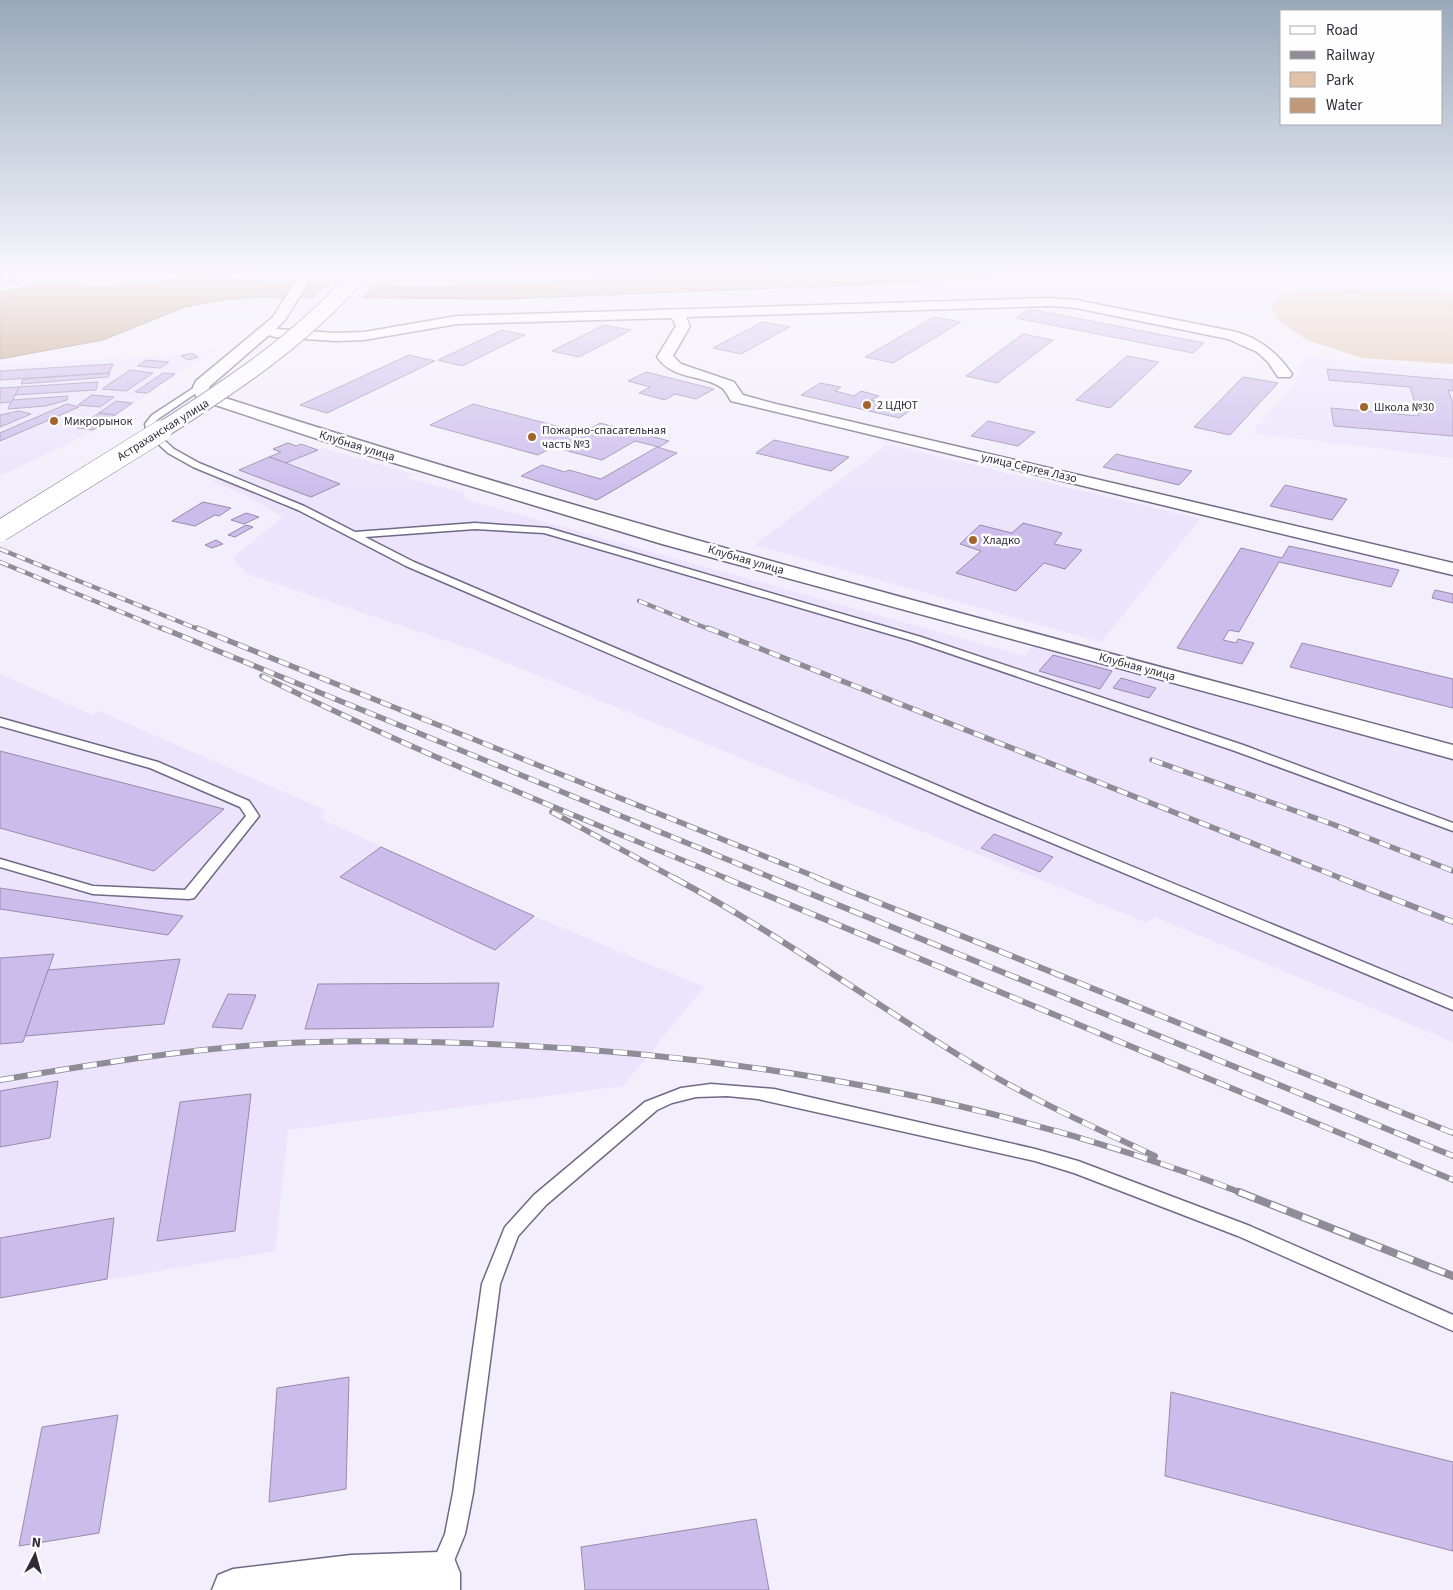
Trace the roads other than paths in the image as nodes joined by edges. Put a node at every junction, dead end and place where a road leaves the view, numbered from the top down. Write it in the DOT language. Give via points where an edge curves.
graph roads {
  1 [pos="245,349"];
  2 [pos="279,349"];
  3 [pos="670,349"];
  4 [pos="1263,349"];
  5 [pos="1284,374"];
  6 [pos="200,387"];
  7 [pos="0,531"];
  8 [pos="354,535"];
  9 [pos="1453,568"];
  10 [pos="0,722"];
  11 [pos="1453,752"];
  12 [pos="1453,827"];
  13 [pos="0,863"];
  14 [pos="1453,1005"];
  15 [pos="1453,1323"];
  16 [pos="439,1582"];
  17 [pos="233,1590"];
  1 -- 6 [label="street"];
  2 -- 7 [label="main road, Астраханская улица, bridge" via="249,374"];
  3 -- 9 [label="street, улица Сергея Лазо" via="665,357 676,366 728,384 737,398 772,408"];
  4 -- 5 [label="street" via="1274,357"];
  6 -- 8 [label="lane" via="155,417 149,424 150,432 196,465 301,508"];
  6 -- 11 [label="street, Клубная улица" via="203,396 261,416 543,504"];
  8 -- 12 [label="lane" via="474,526 545,530 917,638 1239,748"];
  8 -- 14 [label="lane" via="438,576 970,804"];
  10 -- 13 [label="lane" via="154,765 245,804 253,816 189,895 93,890"];
  15 -- 16 [label="lane" via="1244,1231 1035,1155 774,1095 730,1089 695,1090 670,1096 651,1106 540,1200 511,1232 491,1284 463,1493 455,1534"];
  16 -- 17 [label="street" via="351,1576"];
}
